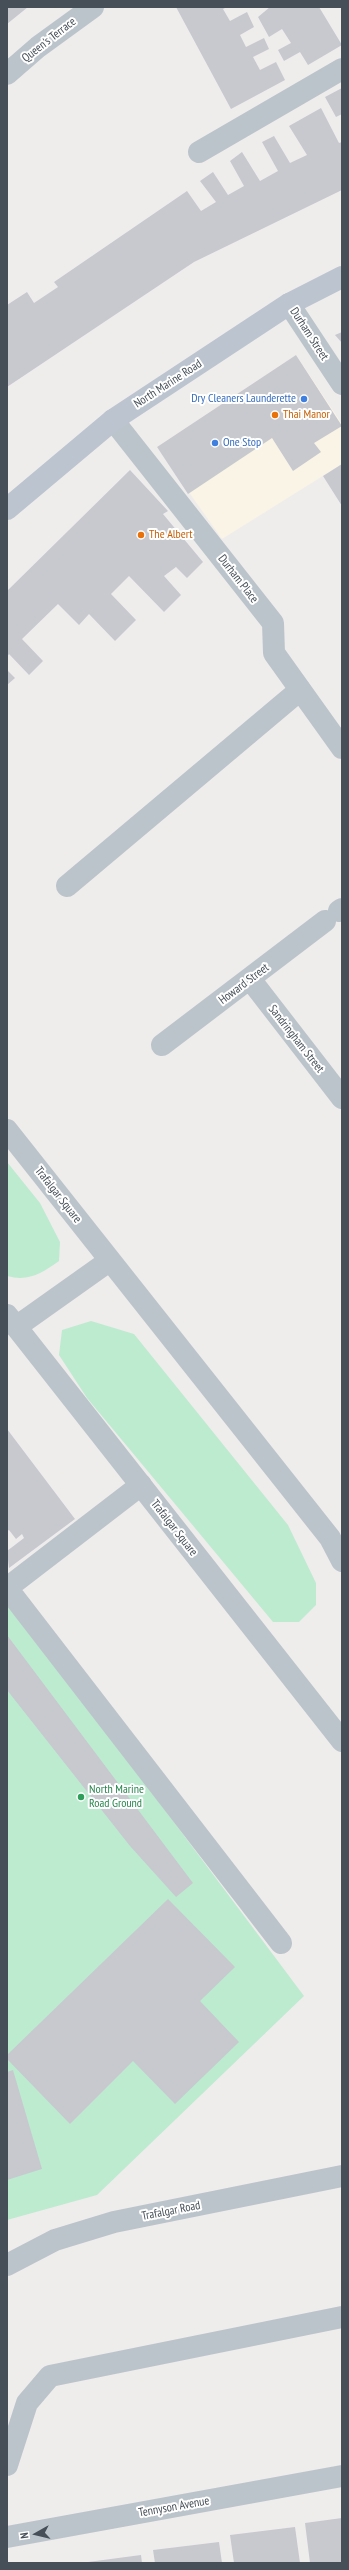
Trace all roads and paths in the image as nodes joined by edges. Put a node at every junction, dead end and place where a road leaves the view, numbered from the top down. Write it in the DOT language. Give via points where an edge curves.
graph roads {
  1 [pos="93,7"];
  2 [pos="342,69"];
  3 [pos="7,74"];
  4 [pos="199,152"];
  5 [pos="342,277"];
  6 [pos="289,304"];
  7 [pos="342,384"];
  8 [pos="113,420"];
  9 [pos="8,507"];
  10 [pos="300,690"];
  11 [pos="342,748"];
  12 [pos="67,886"];
  13 [pos="335,914"];
  14 [pos="250,979"];
  15 [pos="162,1045"];
  16 [pos="342,1098"];
  17 [pos="7,1130"];
  18 [pos="109,1261"];
  19 [pos="11,1321"];
  20 [pos="140,1485"];
  21 [pos="342,1561"];
  22 [pos="7,1588"];
  23 [pos="339,1727"];
  24 [pos="281,1943"];
  25 [pos="342,2176"];
  26 [pos="7,2266"];
  27 [pos="342,2317"];
  28 [pos="7,2465"];
  29 [pos="342,2476"];
  30 [pos="7,2537"];
  1 -- 3 [label="street, Queen's Terrace" via="38,47"];
  2 -- 4 [label="street"];
  5 -- 6 [label="main road, North Marine Road"];
  6 -- 7 [label="street, Durham Street"];
  6 -- 8 [label="main road, North Marine Road"];
  8 -- 9 [label="main road, North Marine Road"];
  8 -- 10 [label="street, Durham Place" via="273,623 274,653"];
  10 -- 11 [label="street, Durham Place"];
  10 -- 12 [label="street"];
  13 -- 14 [label="street, Howard Street"];
  14 -- 15 [label="street, Howard Street"];
  14 -- 16 [label="street, Sandringham Street"];
  17 -- 18 [label="street, Trafalgar Square"];
  18 -- 19 [label="street, Trafalgar Square"];
  18 -- 21 [label="street, Trafalgar Square" via="330,1538"];
  19 -- 20 [label="street, Trafalgar Square"];
  20 -- 22 [label="street"];
  20 -- 23 [label="street, Trafalgar Square"];
  22 -- 24 [label="street"];
  25 -- 26 [label="street, Trafalgar Road" via="114,2222 55,2240"];
  27 -- 28 [label="street" via="50,2376 27,2403"];
  29 -- 30 [label="street, Tennyson Avenue"];
}
